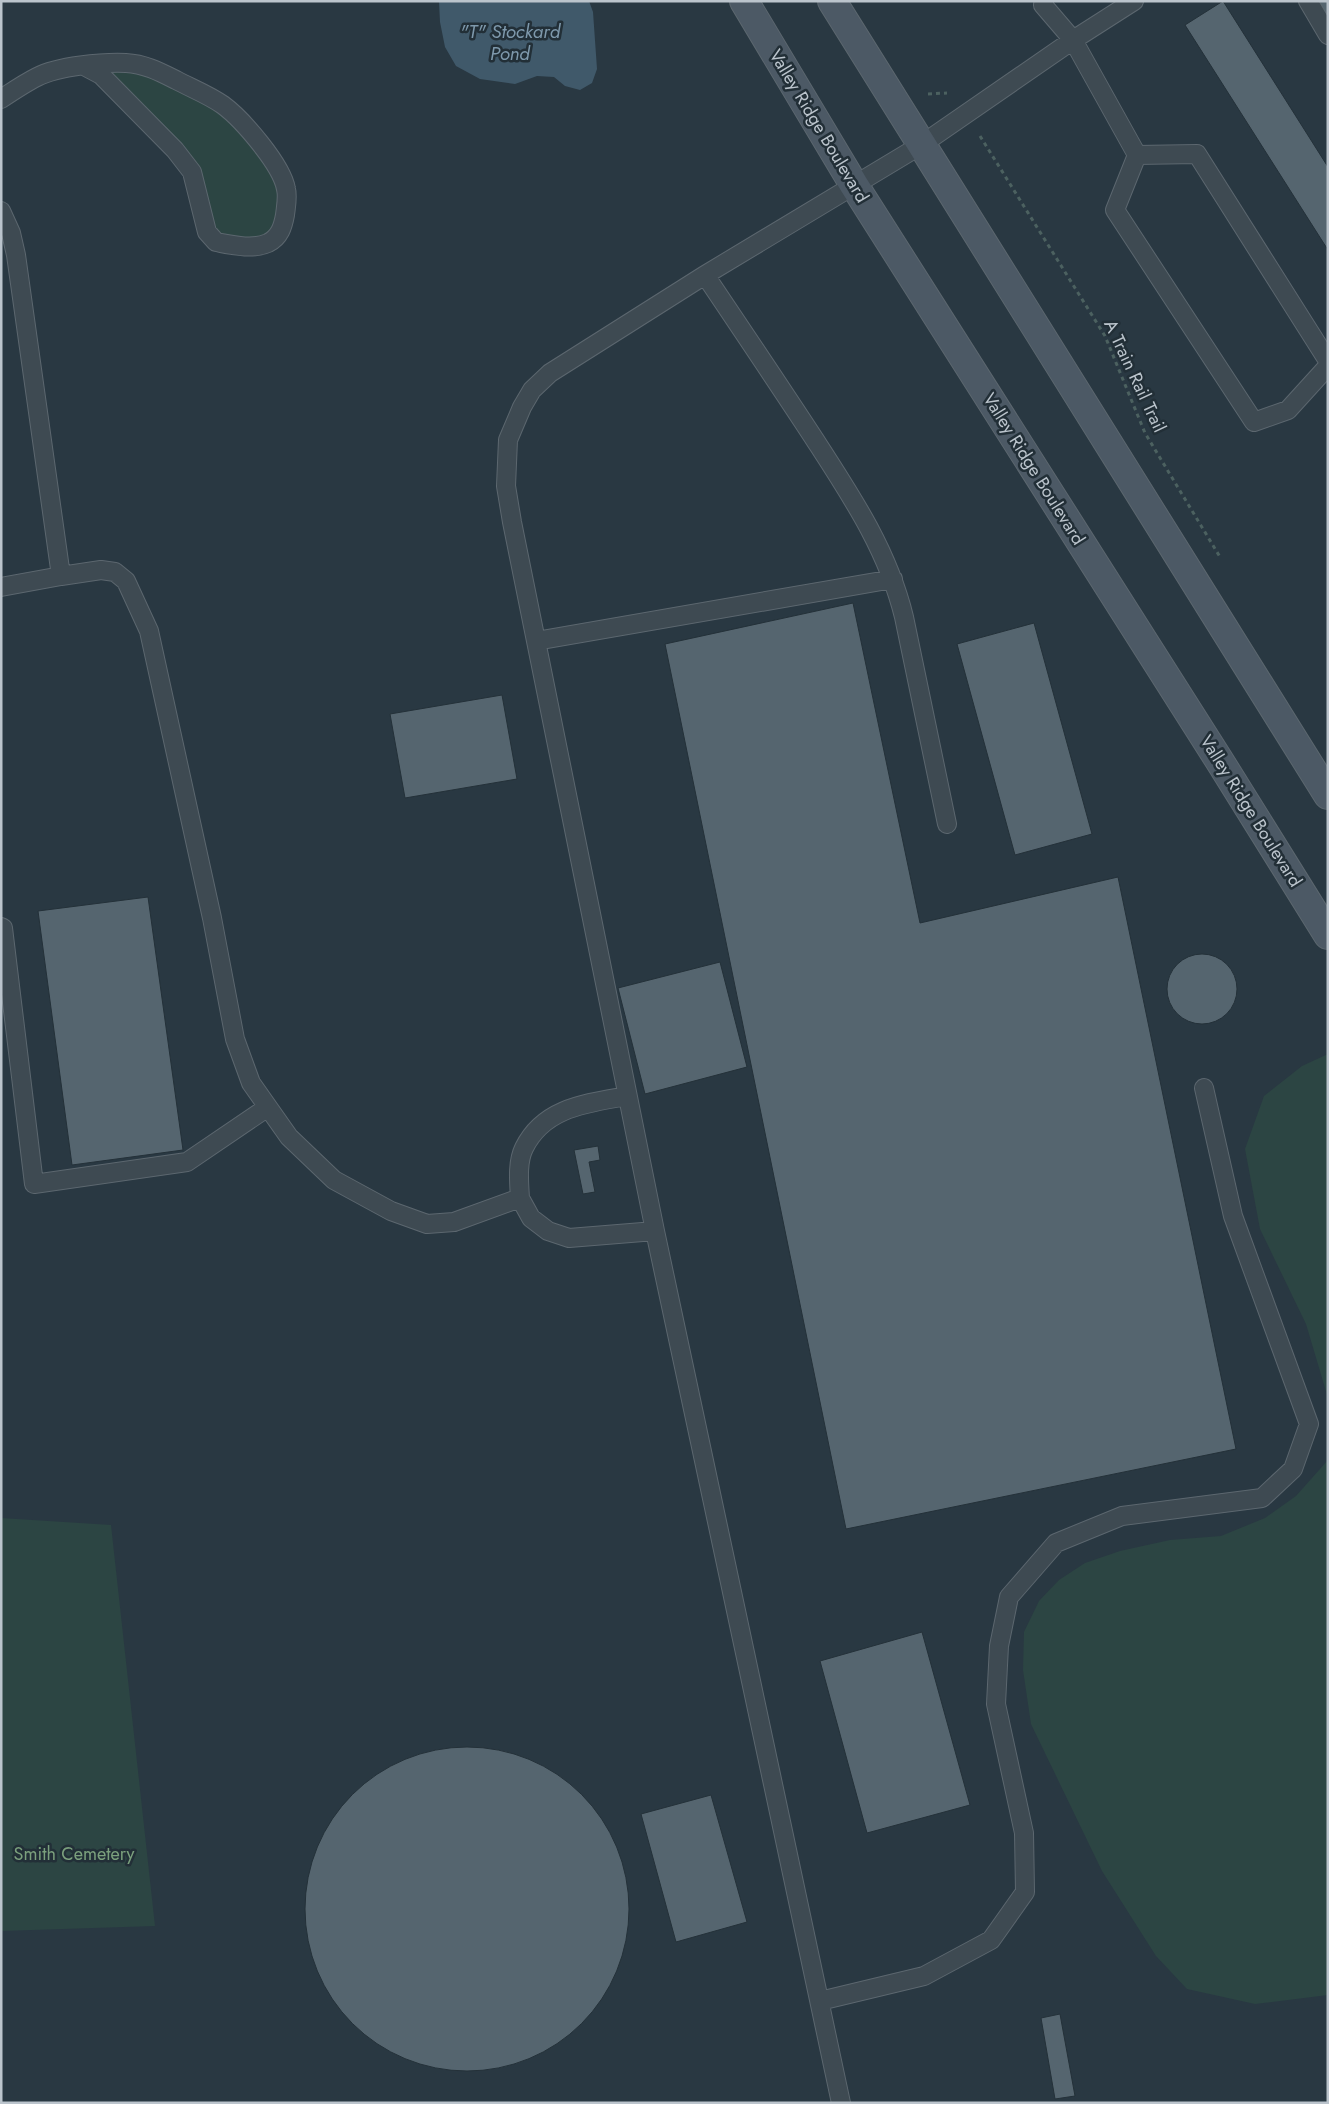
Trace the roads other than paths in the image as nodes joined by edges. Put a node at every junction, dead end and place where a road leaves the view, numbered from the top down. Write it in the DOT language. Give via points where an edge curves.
graph roads {
  1 [pos="744,1"];
  2 [pos="832,1"];
  3 [pos="1044,1"];
  4 [pos="1134,1"];
  5 [pos="1308,1"];
  6 [pos="1328,35"];
  7 [pos="1073,40"];
  8 [pos="84,66"];
  9 [pos="1,98"];
  10 [pos="921,145"];
  11 [pos="1136,155"];
  12 [pos="854,185"];
  13 [pos="1,211"];
  14 [pos="705,275"];
  15 [pos="1328,361"];
  16 [pos="1328,366"];
  17 [pos="62,576"];
  18 [pos="893,579"];
  19 [pos="1,587"];
  20 [pos="536,642"];
  21 [pos="1328,795"];
  22 [pos="947,824"];
  23 [pos="1,927"];
  24 [pos="1328,935"];
  25 [pos="1204,1088"];
  26 [pos="627,1096"];
  27 [pos="268,1107"];
  28 [pos="520,1198"];
  29 [pos="655,1231"];
  30 [pos="820,2001"];
  31 [pos="841,2103"];
  1 -- 12 [label="main road, Valley Ridge Boulevard"];
  2 -- 10 [label="main road"];
  3 -- 7 [label="lane" via="1043,5"];
  4 -- 7 [label="lane"];
  5 -- 6 [label="lane"];
  7 -- 10 [label="lane"];
  7 -- 11 [label="lane"];
  8 -- 8 [label="lane" via="101,75 175,150 192,172 207,232 216,242 251,246 268,243 276,236 284,226 287,205 284,180 270,157 237,117 222,104 148,66 126,63"];
  8 -- 9 [label="lane" via="61,68 38,76"];
  10 -- 12 [label="lane"];
  10 -- 21 [label="main road"];
  11 -- 15 [label="lane" via="1197,154"];
  11 -- 16 [label="lane" via="1115,210 1254,422 1288,410"];
  12 -- 14 [label="lane"];
  12 -- 24 [label="main road, Valley Ridge Boulevard"];
  13 -- 17 [label="lane" via="16,255"];
  14 -- 18 [label="lane" via="859,507"];
  14 -- 20 [label="lane" via="550,373 532,390 522,407 508,440 506,486"];
  17 -- 19 [label="lane"];
  17 -- 27 [label="lane" via="101,570 115,572 126,581 149,631 235,1039 251,1083"];
  18 -- 20 [label="lane"];
  18 -- 22 [label="lane" via="904,617"];
  20 -- 26 [label="lane"];
  23 -- 27 [label="lane" via="34,1184 187,1162"];
  25 -- 30 [label="lane" via="1233,1216 1309,1424 1294,1469 1262,1498 1122,1516 1056,1543 1009,1597 999,1646 996,1704 1024,1833 1025,1892 991,1940 924,1976"];
  26 -- 28 [label="lane" via="560,1111 538,1128 524,1148 519,1173"];
  26 -- 29 [label="lane"];
  27 -- 28 [label="lane" via="289,1137 334,1180 391,1211 427,1224 454,1222"];
  28 -- 29 [label="lane" via="531,1218 548,1231 569,1238"];
  29 -- 30 [label="lane"];
  30 -- 31 [label="lane"];
}
